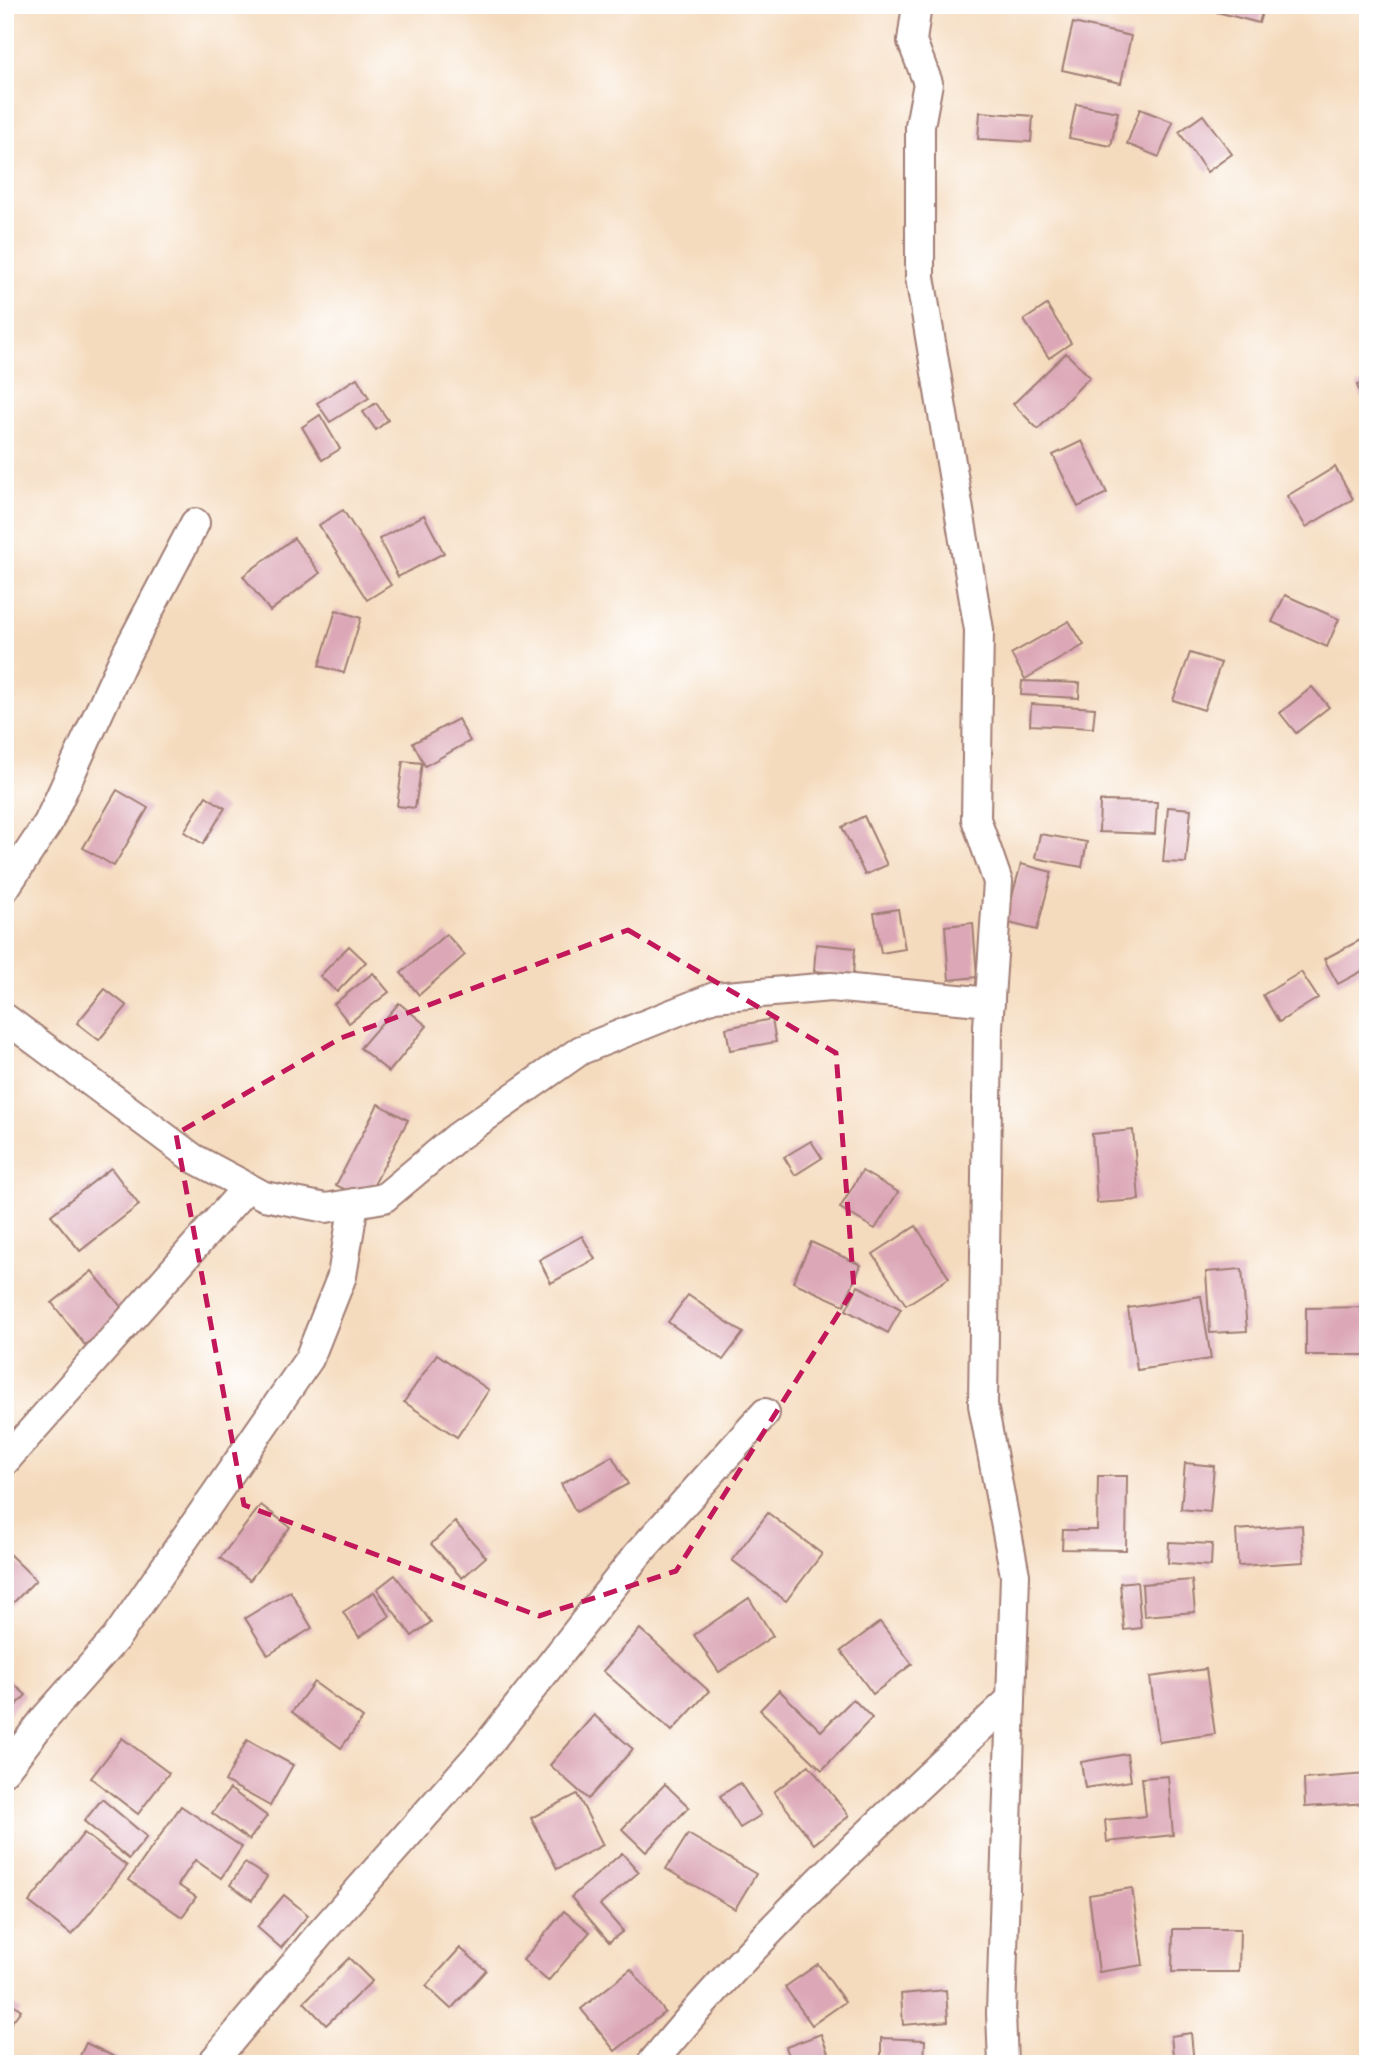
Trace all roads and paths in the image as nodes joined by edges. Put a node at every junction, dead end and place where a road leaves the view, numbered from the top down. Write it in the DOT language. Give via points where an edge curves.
graph roads {
  1 [pos="917,5"];
  2 [pos="195,523"];
  3 [pos="5,888"];
  4 [pos="989,1002"];
  5 [pos="5,1018"];
  6 [pos="247,1187"];
  7 [pos="354,1203"];
  8 [pos="765,1413"];
  9 [pos="5,1461"];
  10 [pos="1011,1699"];
  11 [pos="5,1770"];
  12 [pos="211,2064"];
  13 [pos="651,2064"];
  14 [pos="1003,2064"];
  1 -- 4 [label="street" via="912,41 928,83 920,127 920,277 979,630 976,819 999,882"];
  2 -- 3 [label="street" via="123,660 48,823"];
  4 -- 7 [label="street" via="831,987 714,997 581,1050 457,1137 384,1198"];
  4 -- 10 [label="street" via="983,1405 1015,1575"];
  5 -- 6 [label="street" via="193,1158"];
  6 -- 7 [label="street" via="264,1196 326,1208"];
  6 -- 9 [label="street"];
  7 -- 11 [label="street" via="342,1276 309,1359 116,1638"];
  8 -- 12 [label="street" via="638,1554 488,1744"];
  10 -- 13 [label="street" via="845,1854 709,1994"];
  10 -- 14 [label="street"];
}
